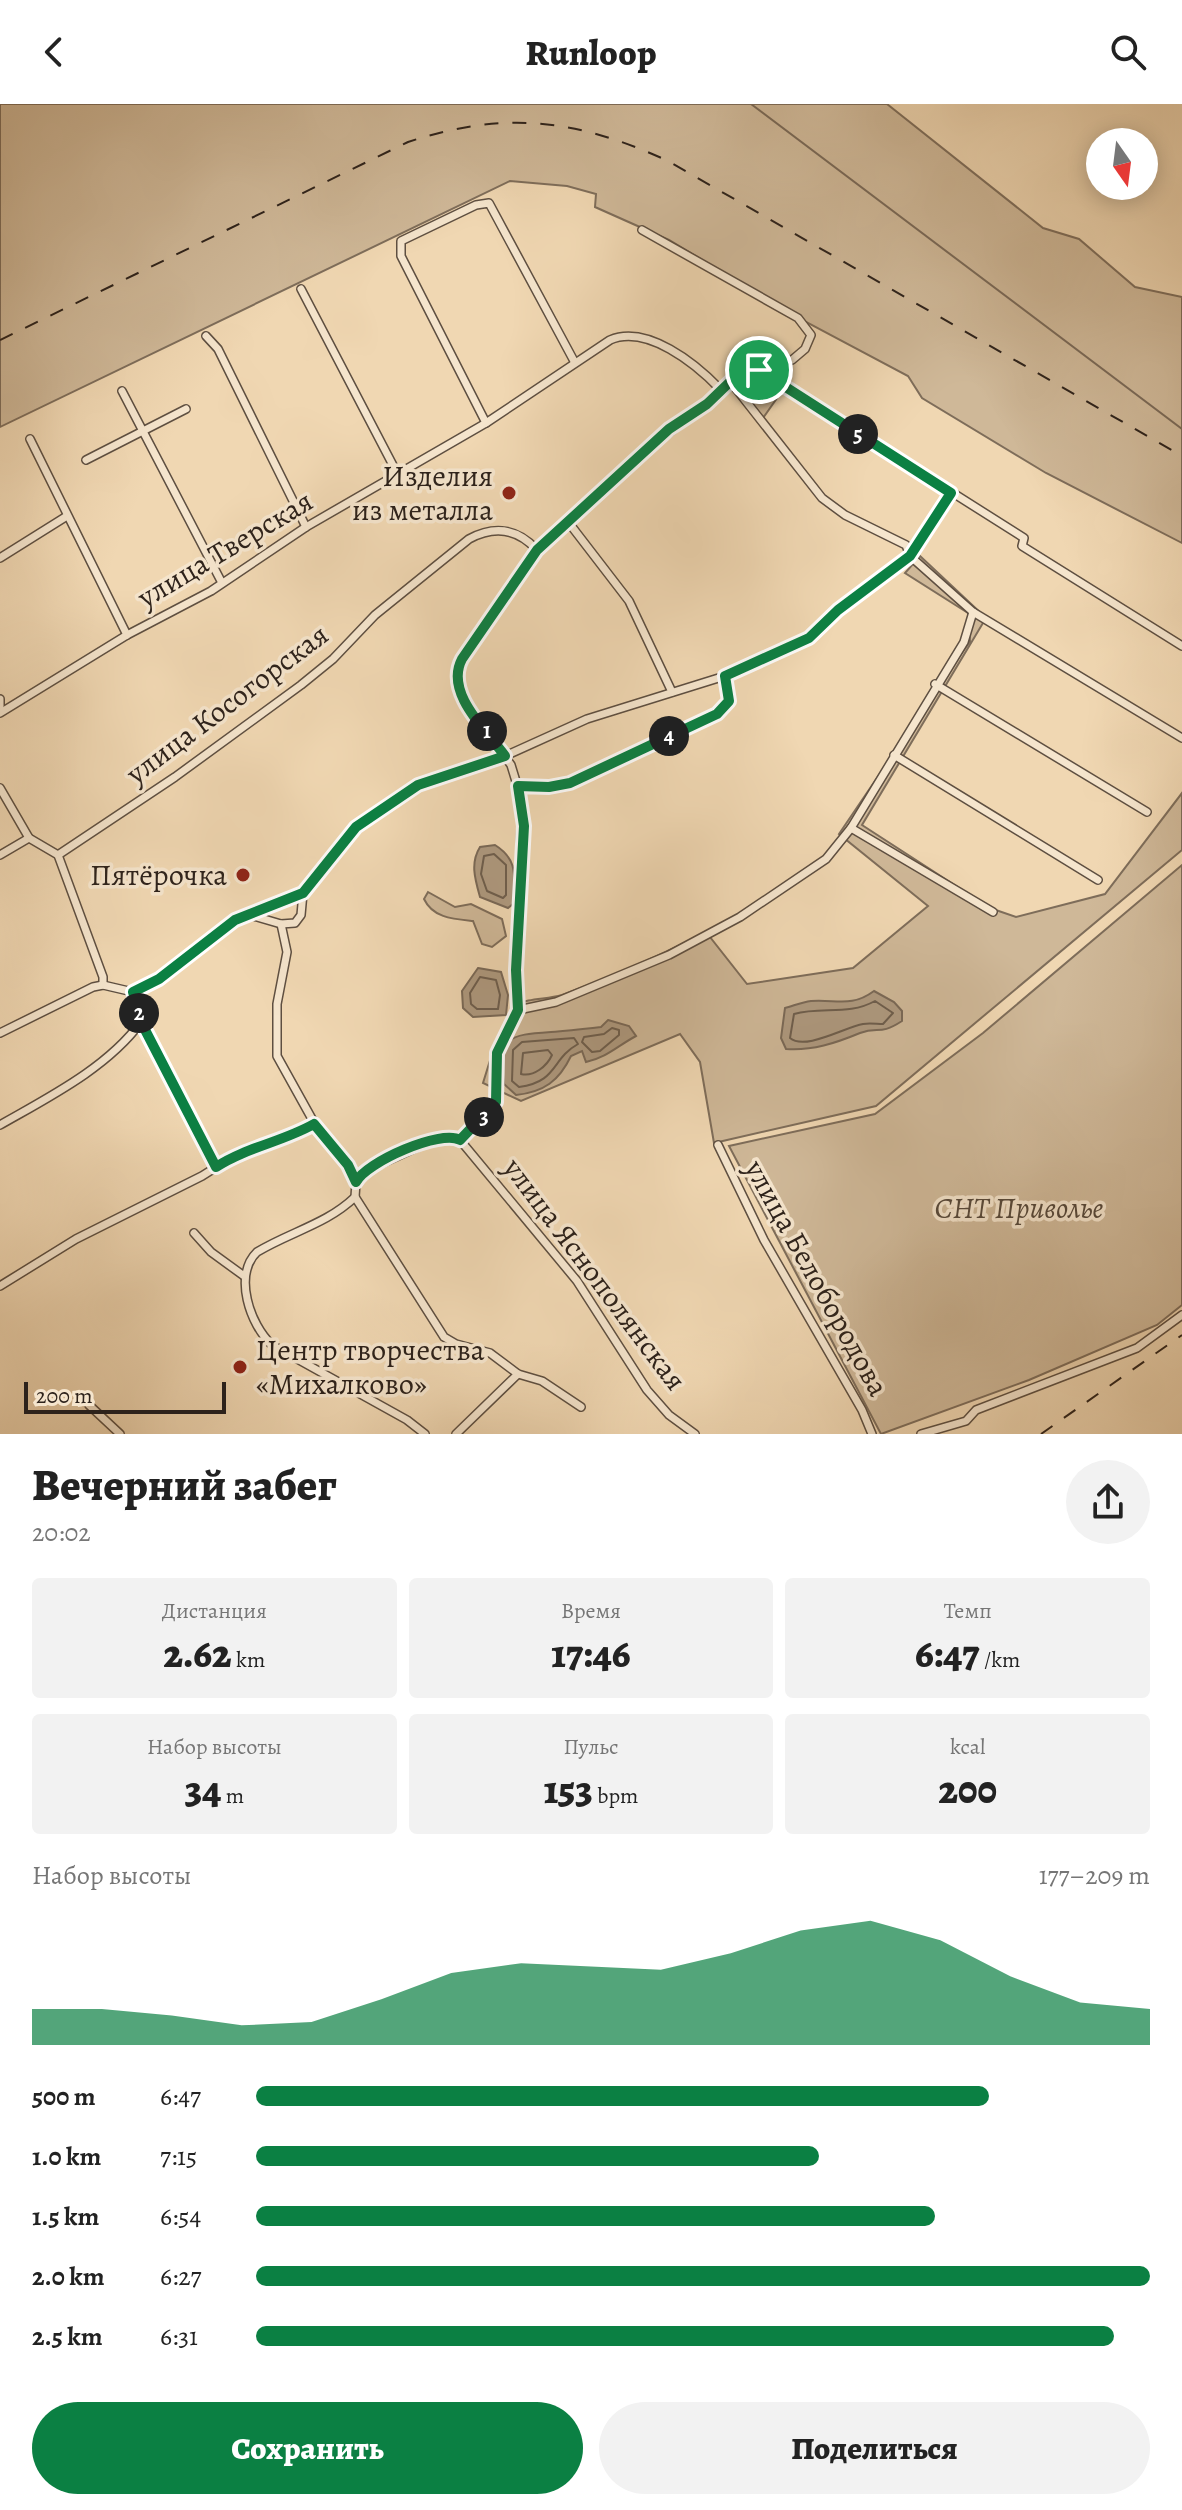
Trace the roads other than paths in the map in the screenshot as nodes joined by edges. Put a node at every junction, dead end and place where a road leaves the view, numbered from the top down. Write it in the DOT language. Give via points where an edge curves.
graph roads {
  1 [pos="642,230"];
  2 [pos="301,289"];
  3 [pos="206,336"];
  4 [pos="574,361"];
  5 [pos="759,370"];
  6 [pos="730,381"];
  7 [pos="720,389"];
  8 [pos="122,391"];
  9 [pos="186,409"];
  10 [pos="486,423"];
  11 [pos="143,433"];
  12 [pos="30,439"];
  13 [pos="86,460"];
  14 [pos="397,473"];
  15 [pos="951,493"];
  16 [pos="67,516"];
  17 [pos="569,523"];
  18 [pos="306,527"];
  19 [pos="537,550"];
  20 [pos="910,556"];
  21 [pos="0,558"];
  22 [pos="222,583"];
  23 [pos="973,612"];
  24 [pos="127,635"];
  25 [pos="1182,646"];
  26 [pos="725,676"];
  27 [pos="935,684"];
  28 [pos="672,692"];
  29 [pos="0,699"];
  30 [pos="0,706"];
  31 [pos="0,713"];
  32 [pos="1182,738"];
  33 [pos="894,755"];
  34 [pos="505,756"];
  35 [pos="518,786"];
  36 [pos="0,788"];
  37 [pos="1147,812"];
  38 [pos="851,828"];
  39 [pos="29,838"];
  40 [pos="0,855"];
  41 [pos="58,855"];
  42 [pos="1098,880"];
  43 [pos="303,893"];
  44 [pos="993,912"];
  45 [pos="248,915"];
  46 [pos="281,926"];
  47 [pos="103,985"];
  48 [pos="133,992"];
  49 [pos="518,1010"];
  50 [pos="141,1022"];
  51 [pos="0,1033"];
  52 [pos="314,1124"];
  53 [pos="0,1125"];
  54 [pos="460,1140"];
  55 [pos="718,1145"];
  56 [pos="216,1167"];
  57 [pos="356,1182"];
  58 [pos="355,1197"];
  59 [pos="194,1233"];
  60 [pos="244,1276"];
  61 [pos="0,1286"];
  62 [pos="1182,1315"];
  63 [pos="518,1374"];
  64 [pos="89,1405"];
  65 [pos="581,1407"];
  66 [pos="120,1434"];
  67 [pos="425,1434"];
  68 [pos="456,1434"];
  69 [pos="695,1434"];
  70 [pos="872,1434"];
  71 [pos="921,1434"];
  1 -- 5 [label="street" via="806,325 811,335 800,354"];
  2 -- 14 [label="street"];
  3 -- 18 [label="street" via="218,349"];
  4 -- 7 [label="street, улица Тверская" via="617,337 635,336 672,352"];
  4 -- 10 [label="street, улица Тверская"];
  4 -- 10 [label="street" via="486,202 402,240 401,256"];
  5 -- 6 [label="street"];
  5 -- 15 [label="street"];
  6 -- 7 [label="street"];
  6 -- 20 [label="street" via="822,498 906,545"];
  7 -- 17 [label="street" via="629,463"];
  8 -- 11 [label="street"];
  9 -- 11 [label="street"];
  10 -- 14 [label="street, улица Тверская"];
  11 -- 13 [label="street"];
  11 -- 22 [label="street"];
  12 -- 16 [label="street"];
  14 -- 18 [label="street, улица Тверская"];
  15 -- 20 [label="street"];
  15 -- 25 [label="street" via="1024,538 1022,546"];
  16 -- 21 [label="street"];
  16 -- 24 [label="street"];
  17 -- 19 [label="street"];
  17 -- 28 [label="street" via="629,601"];
  18 -- 22 [label="street, улица Тверская"];
  19 -- 34 [label="street" via="458,666 463,700"];
  19 -- 41 [label="street, улица Косогорская" via="514,532 487,532 469,539 386,605 301,685"];
  20 -- 23 [label="street"];
  20 -- 26 [label="street" via="809,638"];
  22 -- 24 [label="street, улица Тверская"];
  23 -- 27 [label="street" via="964,642"];
  23 -- 32 [label="street"];
  24 -- 31 [label="street, улица Тверская"];
  26 -- 28 [label="street"];
  26 -- 35 [label="street" via="728,703 710,717 570,783"];
  27 -- 33 [label="street"];
  27 -- 37 [label="street"];
  28 -- 34 [label="street" via="547,735"];
  29 -- 30 [label="street"];
  33 -- 38 [label="street"];
  33 -- 42 [label="street"];
  34 -- 35 [label="street"];
  34 -- 43 [label="street" via="423,782 356,827"];
  35 -- 49 [label="street" via="524,826"];
  36 -- 39 [label="street"];
  38 -- 44 [label="street"];
  38 -- 49 [label="street" via="826,859 704,937 556,1002"];
  39 -- 40 [label="street"];
  39 -- 41 [label="street"];
  41 -- 47 [label="street" via="84,917"];
  43 -- 45 [label="street"];
  43 -- 46 [label="street" via="302,920"];
  45 -- 46 [label="street"];
  45 -- 48 [label="street"];
  46 -- 52 [label="street" via="287,952 277,1004 277,1056"];
  47 -- 48 [label="street"];
  47 -- 51 [label="street"];
  48 -- 50 [label="street"];
  49 -- 54 [label="street" via="497,1053 496,1102"];
  50 -- 53 [label="street" via="127,1040 80,1076"];
  50 -- 56 [label="street"];
  52 -- 56 [label="street" via="240,1152"];
  52 -- 57 [label="street"];
  54 -- 57 [label="street" via="445,1136 416,1146 363,1172"];
  54 -- 69 [label="street, улица Яснополянская" via="577,1281 647,1390"];
  55 -- 70 [label="street, улица Белобородова" via="764,1240"];
  56 -- 61 [label="street" via="76,1239"];
  57 -- 58 [label="street"];
  58 -- 60 [label="street" via="324,1221 257,1252"];
  58 -- 63 [label="street" via="441,1334 490,1353"];
  59 -- 60 [label="street"];
  60 -- 67 [label="street" via="260,1329 272,1345"];
  62 -- 71 [label="street" via="1137,1348 976,1410 966,1421"];
  63 -- 65 [label="street" via="542,1381"];
  63 -- 68 [label="street"];
  64 -- 66 [label="street"];
}
